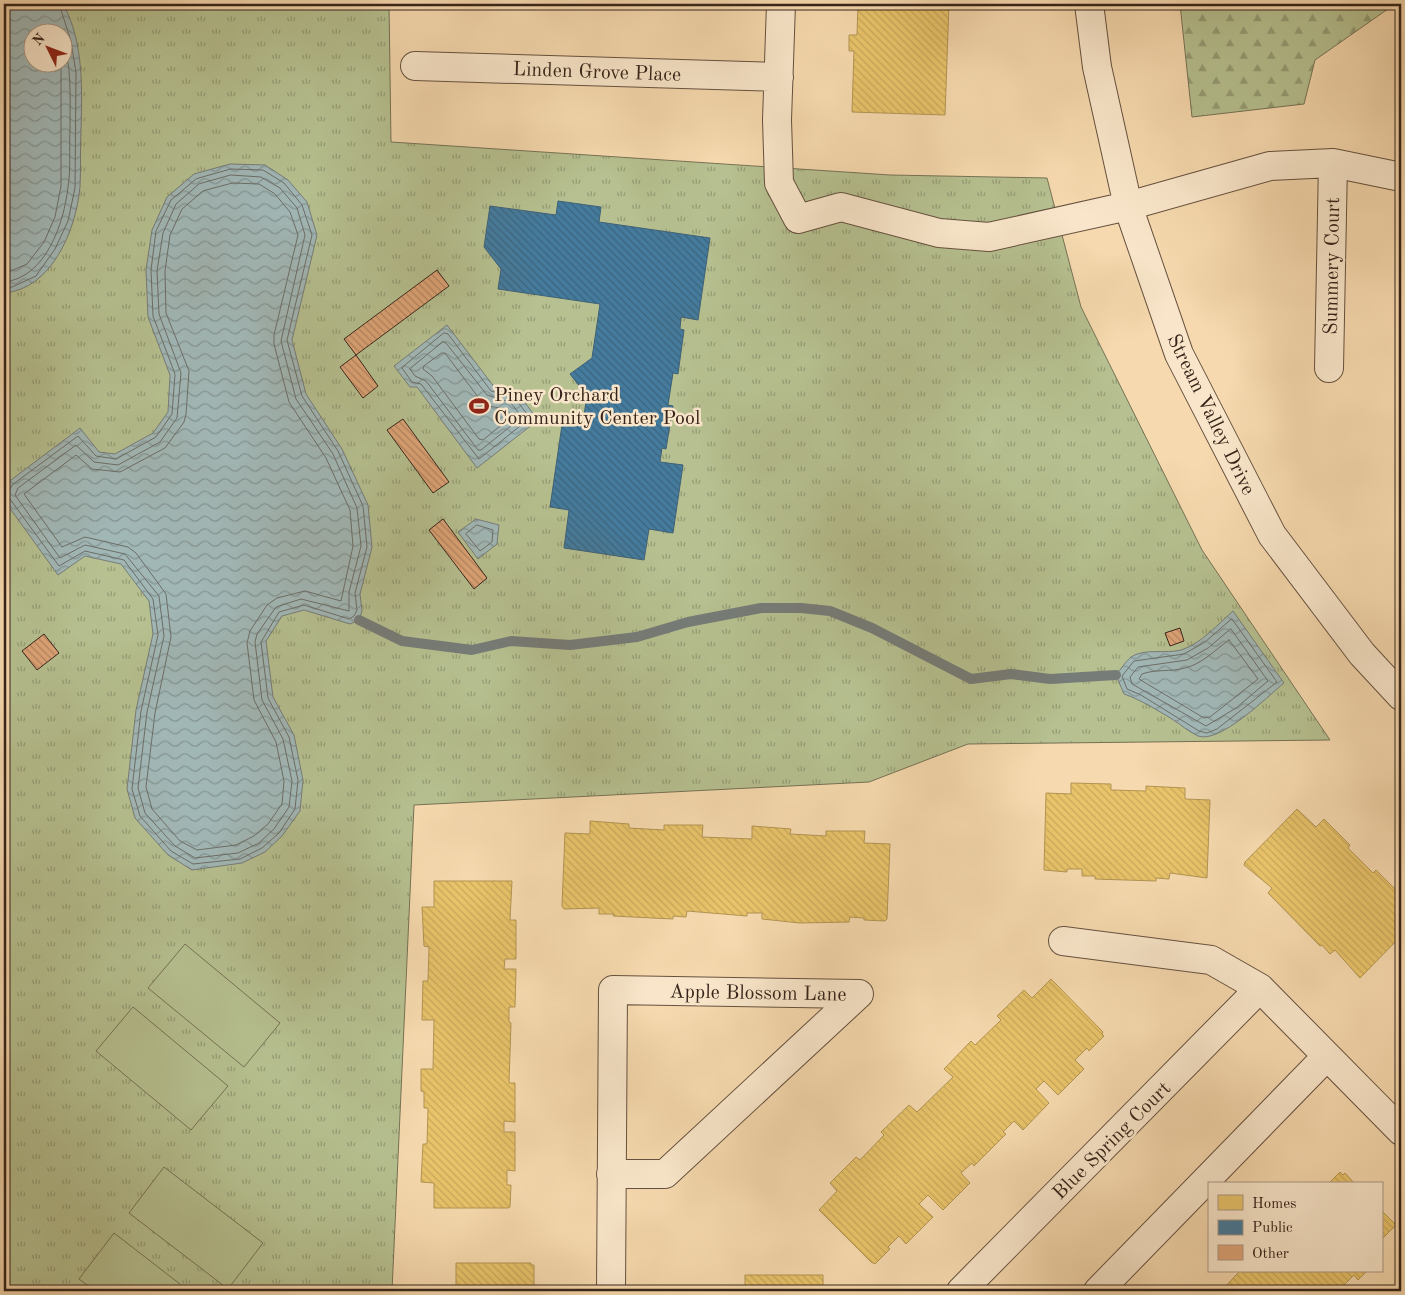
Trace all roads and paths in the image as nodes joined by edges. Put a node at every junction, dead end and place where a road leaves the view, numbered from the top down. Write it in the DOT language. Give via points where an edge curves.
graph roads {
  1 [pos="781,4"];
  2 [pos="1090,4"];
  3 [pos="415,66"];
  4 [pos="779,77"];
  5 [pos="1332,164"];
  6 [pos="1401,177"];
  7 [pos="1128,206"];
  8 [pos="1329,368"];
  9 [pos="1401,696"];
  10 [pos="1063,941"];
  11 [pos="1260,988"];
  12 [pos="1328,1056"];
  13 [pos="1401,1131"];
  14 [pos="611,1174"];
  15 [pos="611,1291"];
  16 [pos="961,1291"];
  17 [pos="1098,1291"];
  1 -- 4 [label="street"];
  2 -- 7 [label="street, Stream Valley Drive" via="1097,67"];
  3 -- 4 [label="street, Linden Grove Place"];
  4 -- 7 [label="street" via="776,120 779,183 798,219 841,207 939,233 989,237"];
  5 -- 6 [label="street"];
  5 -- 7 [label="street" via="1270,166"];
  5 -- 8 [label="street, Summery Court"];
  7 -- 9 [label="street, Stream Valley Drive" via="1179,354 1272,535 1362,654"];
  10 -- 11 [label="street" via="1211,960"];
  11 -- 12 [label="street"];
  11 -- 16 [label="street, Blue Spring Court"];
  12 -- 13 [label="street"];
  12 -- 17 [label="street"];
  14 -- 14 [label="street, Apple Blossom Lane" via="665,1174 858,994 613,990"];
  14 -- 15 [label="street, Apple Blossom Lane"];
}
